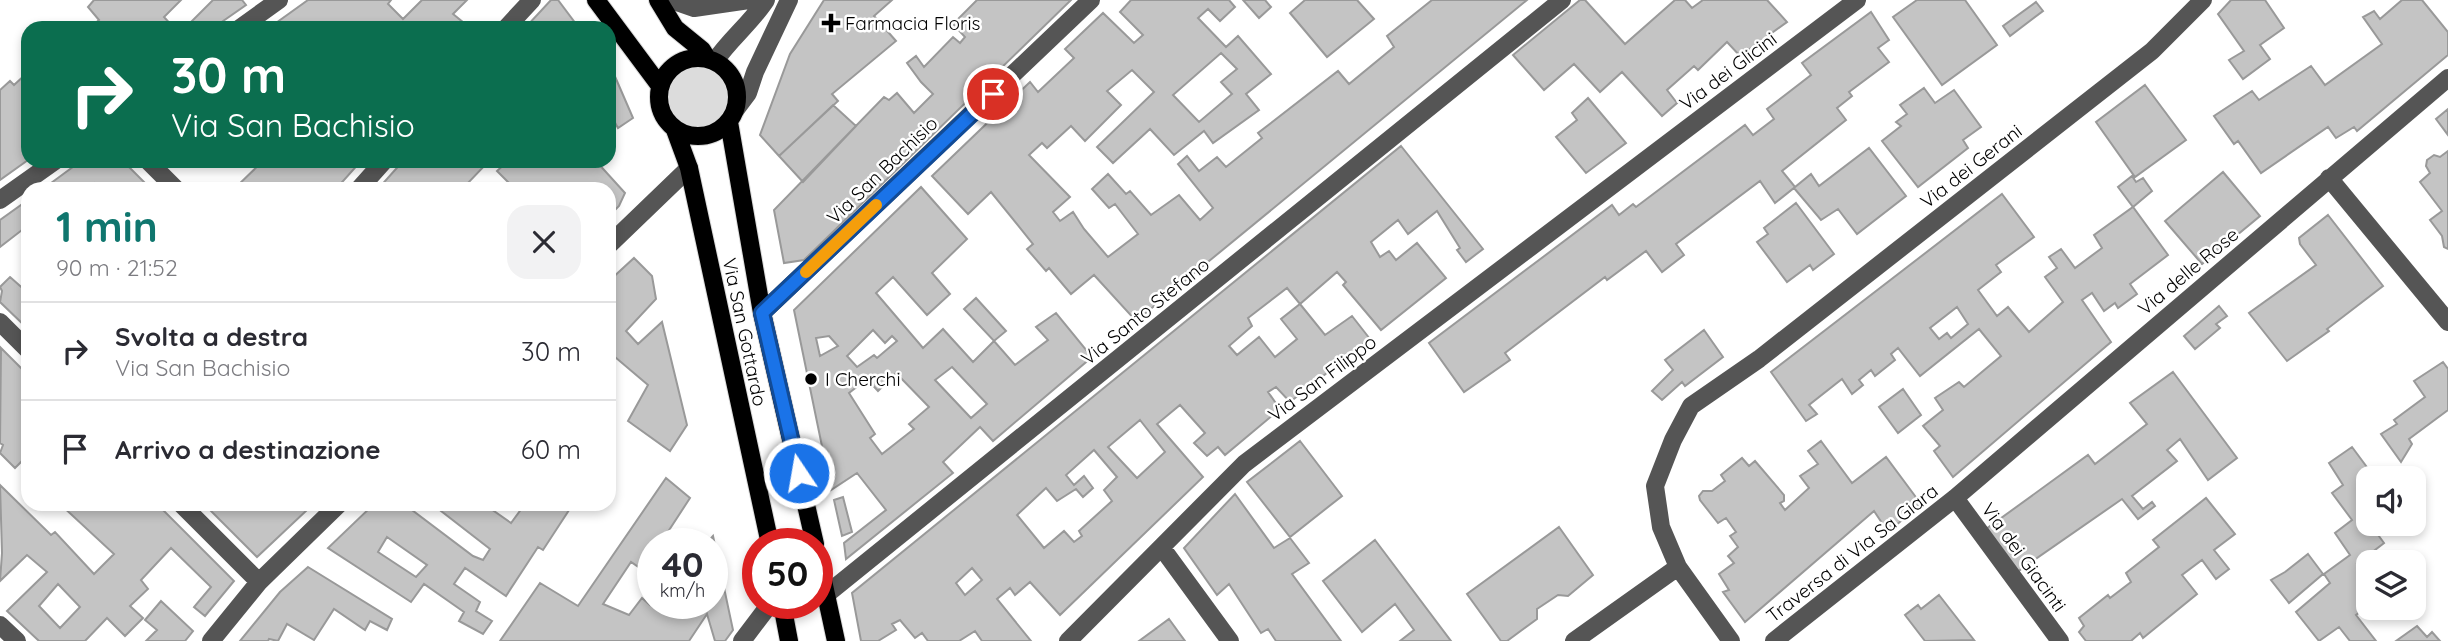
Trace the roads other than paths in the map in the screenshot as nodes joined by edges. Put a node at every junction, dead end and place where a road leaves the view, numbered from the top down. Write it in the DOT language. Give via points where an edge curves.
graph roads {
  1 [pos="279,0"];
  2 [pos="532,0"];
  3 [pos="596,0"];
  4 [pos="658,0"];
  5 [pos="671,0"];
  6 [pos="749,0"];
  7 [pos="766,0"];
  8 [pos="789,0"];
  9 [pos="1091,0"];
  10 [pos="1562,0"];
  11 [pos="1857,0"];
  12 [pos="2203,0"];
  13 [pos="250,21"];
  14 [pos="512,21"];
  15 [pos="612,21"];
  16 [pos="616,27"];
  17 [pos="711,60"];
  18 [pos="2448,78"];
  19 [pos="660,86"];
  20 [pos="733,116"];
  21 [pos="675,130"];
  22 [pos="45,168"];
  23 [pos="155,168"];
  24 [pos="378,168"];
  25 [pos="689,168"];
  26 [pos="1625,175"];
  27 [pos="2329,178"];
  28 [pos="25,182"];
  29 [pos="169,182"];
  30 [pos="365,182"];
  31 [pos="21,185"];
  32 [pos="0,200"];
  33 [pos="616,238"];
  34 [pos="762,313"];
  35 [pos="0,322"];
  36 [pos="2448,322"];
  37 [pos="21,343"];
  38 [pos="1955,498"];
  39 [pos="188,511"];
  40 [pos="332,511"];
  41 [pos="767,528"];
  42 [pos="811,528"];
  43 [pos="1162,548"];
  44 [pos="1678,567"];
  45 [pos="259,582"];
  46 [pos="833,589"];
  47 [pos="758,619"];
  48 [pos="785,619"];
  49 [pos="832,619"];
  50 [pos="0,625"];
  51 [pos="18,641"];
  52 [pos="211,641"];
  53 [pos="741,641"];
  54 [pos="789,641"];
  55 [pos="836,641"];
  56 [pos="1068,641"];
  57 [pos="1230,641"];
  58 [pos="1574,641"];
  59 [pos="1731,641"];
  60 [pos="1774,641"];
  61 [pos="2060,641"];
  1 -- 13 [label="street"];
  2 -- 14 [label="street"];
  3 -- 15 [label="main road"];
  4 -- 17 [label="main road" via="675,28"];
  5 -- 6 [label="street" via="694,8"];
  7 -- 17 [label="street"];
  8 -- 20 [label="street" via="748,93"];
  9 -- 34 [label="street, Via San Bachisio"];
  10 -- 46 [label="street, Via Santo Stefano"];
  11 -- 26 [label="street, Via dei Glicini"];
  12 -- 44 [label="street, Via dei Gerani" via="2152,51 1759,359 1691,406 1655,486 1661,527"];
  16 -- 19 [label="main road"];
  17 -- 19 [label="main road" via="684,61 665,75"];
  17 -- 20 [label="main road" via="733,78 737,93"];
  18 -- 27 [label="street, Via delle Rose"];
  19 -- 21 [label="main road" via="660,108"];
  20 -- 21 [label="main road" via="718,132 704,136"];
  20 -- 34 [label="main road, Via San Gottardo"];
  21 -- 25 [label="main road, Via San Gottardo"];
  22 -- 28 [label="street"];
  23 -- 29 [label="street"];
  24 -- 30 [label="street"];
  25 -- 33 [label="street"];
  25 -- 41 [label="main road, Via San Gottardo"];
  26 -- 43 [label="street, Via San Filippo" via="1244,464"];
  27 -- 36 [label="street"];
  27 -- 38 [label="street, Via delle Rose"];
  31 -- 32 [label="street"];
  34 -- 42 [label="main road, Via San Gottardo"];
  35 -- 37 [label="street"];
  38 -- 60 [label="street, Traversa di Via Sa Giara"];
  38 -- 61 [label="street, Via dei Giacinti"];
  39 -- 45 [label="street"];
  40 -- 45 [label="street"];
  43 -- 56 [label="street, Via San Filippo"];
  43 -- 57 [label="street"];
  44 -- 58 [label="street"];
  44 -- 59 [label="street, Via dei Gerani"];
  45 -- 52 [label="street"];
  47 -- 53 [label="street"];
  48 -- 54 [label="main road"];
  49 -- 55 [label="main road"];
  50 -- 51 [label="street"];
}
